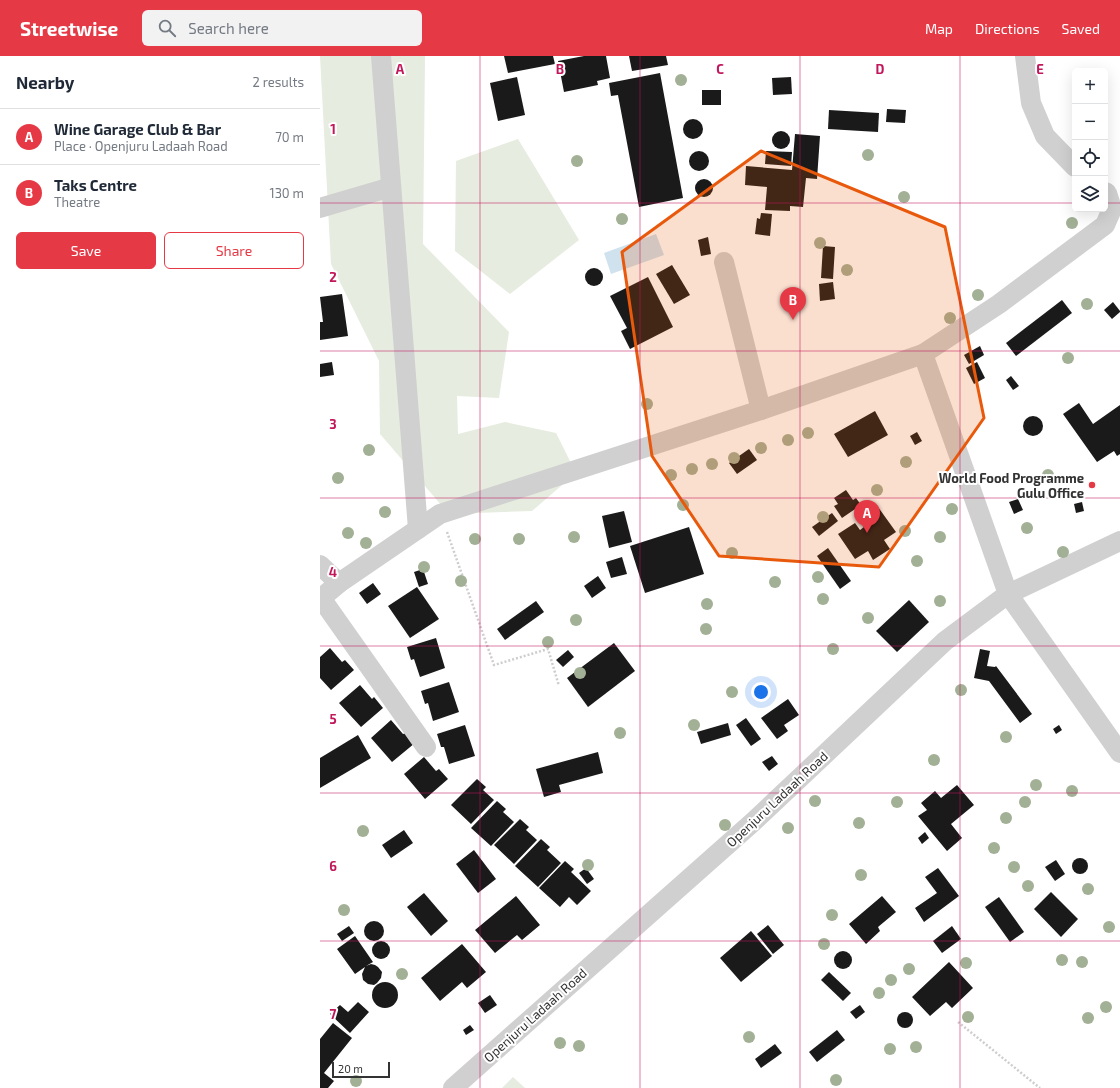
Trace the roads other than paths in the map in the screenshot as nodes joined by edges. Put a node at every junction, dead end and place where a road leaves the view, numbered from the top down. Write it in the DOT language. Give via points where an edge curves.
graph roads {
  1 [pos="381,56"];
  2 [pos="1025,56"];
  3 [pos="1072,164"];
  4 [pos="391,188"];
  5 [pos="1108,196"];
  6 [pos="320,208"];
  7 [pos="724,262"];
  8 [pos="923,354"];
  9 [pos="761,410"];
  10 [pos="418,529"];
  11 [pos="1120,541"];
  12 [pos="320,565"];
  13 [pos="339,583"];
  14 [pos="1008,594"];
  15 [pos="320,598"];
  16 [pos="426,747"];
  17 [pos="1120,753"];
  18 [pos="453,1088"];
  1 -- 4 [label="street"];
  2 -- 3 [label="street" via="1031,103 1045,136"];
  4 -- 6 [label="street"];
  4 -- 10 [label="street"];
  5 -- 8 [label="street" via="1112,209 1105,225 999,304"];
  7 -- 9 [label="street"];
  8 -- 9 [label="street"];
  8 -- 14 [label="street"];
  9 -- 10 [label="street" via="440,514"];
  10 -- 13 [label="street"];
  11 -- 14 [label="street, Openjuru Ladaah Road"];
  12 -- 13 [label="street"];
  13 -- 15 [label="street"];
  14 -- 17 [label="street"];
  14 -- 18 [label="street, Openjuru Ladaah Road" via="945,641 753,822"];
  15 -- 16 [label="street"];
}
